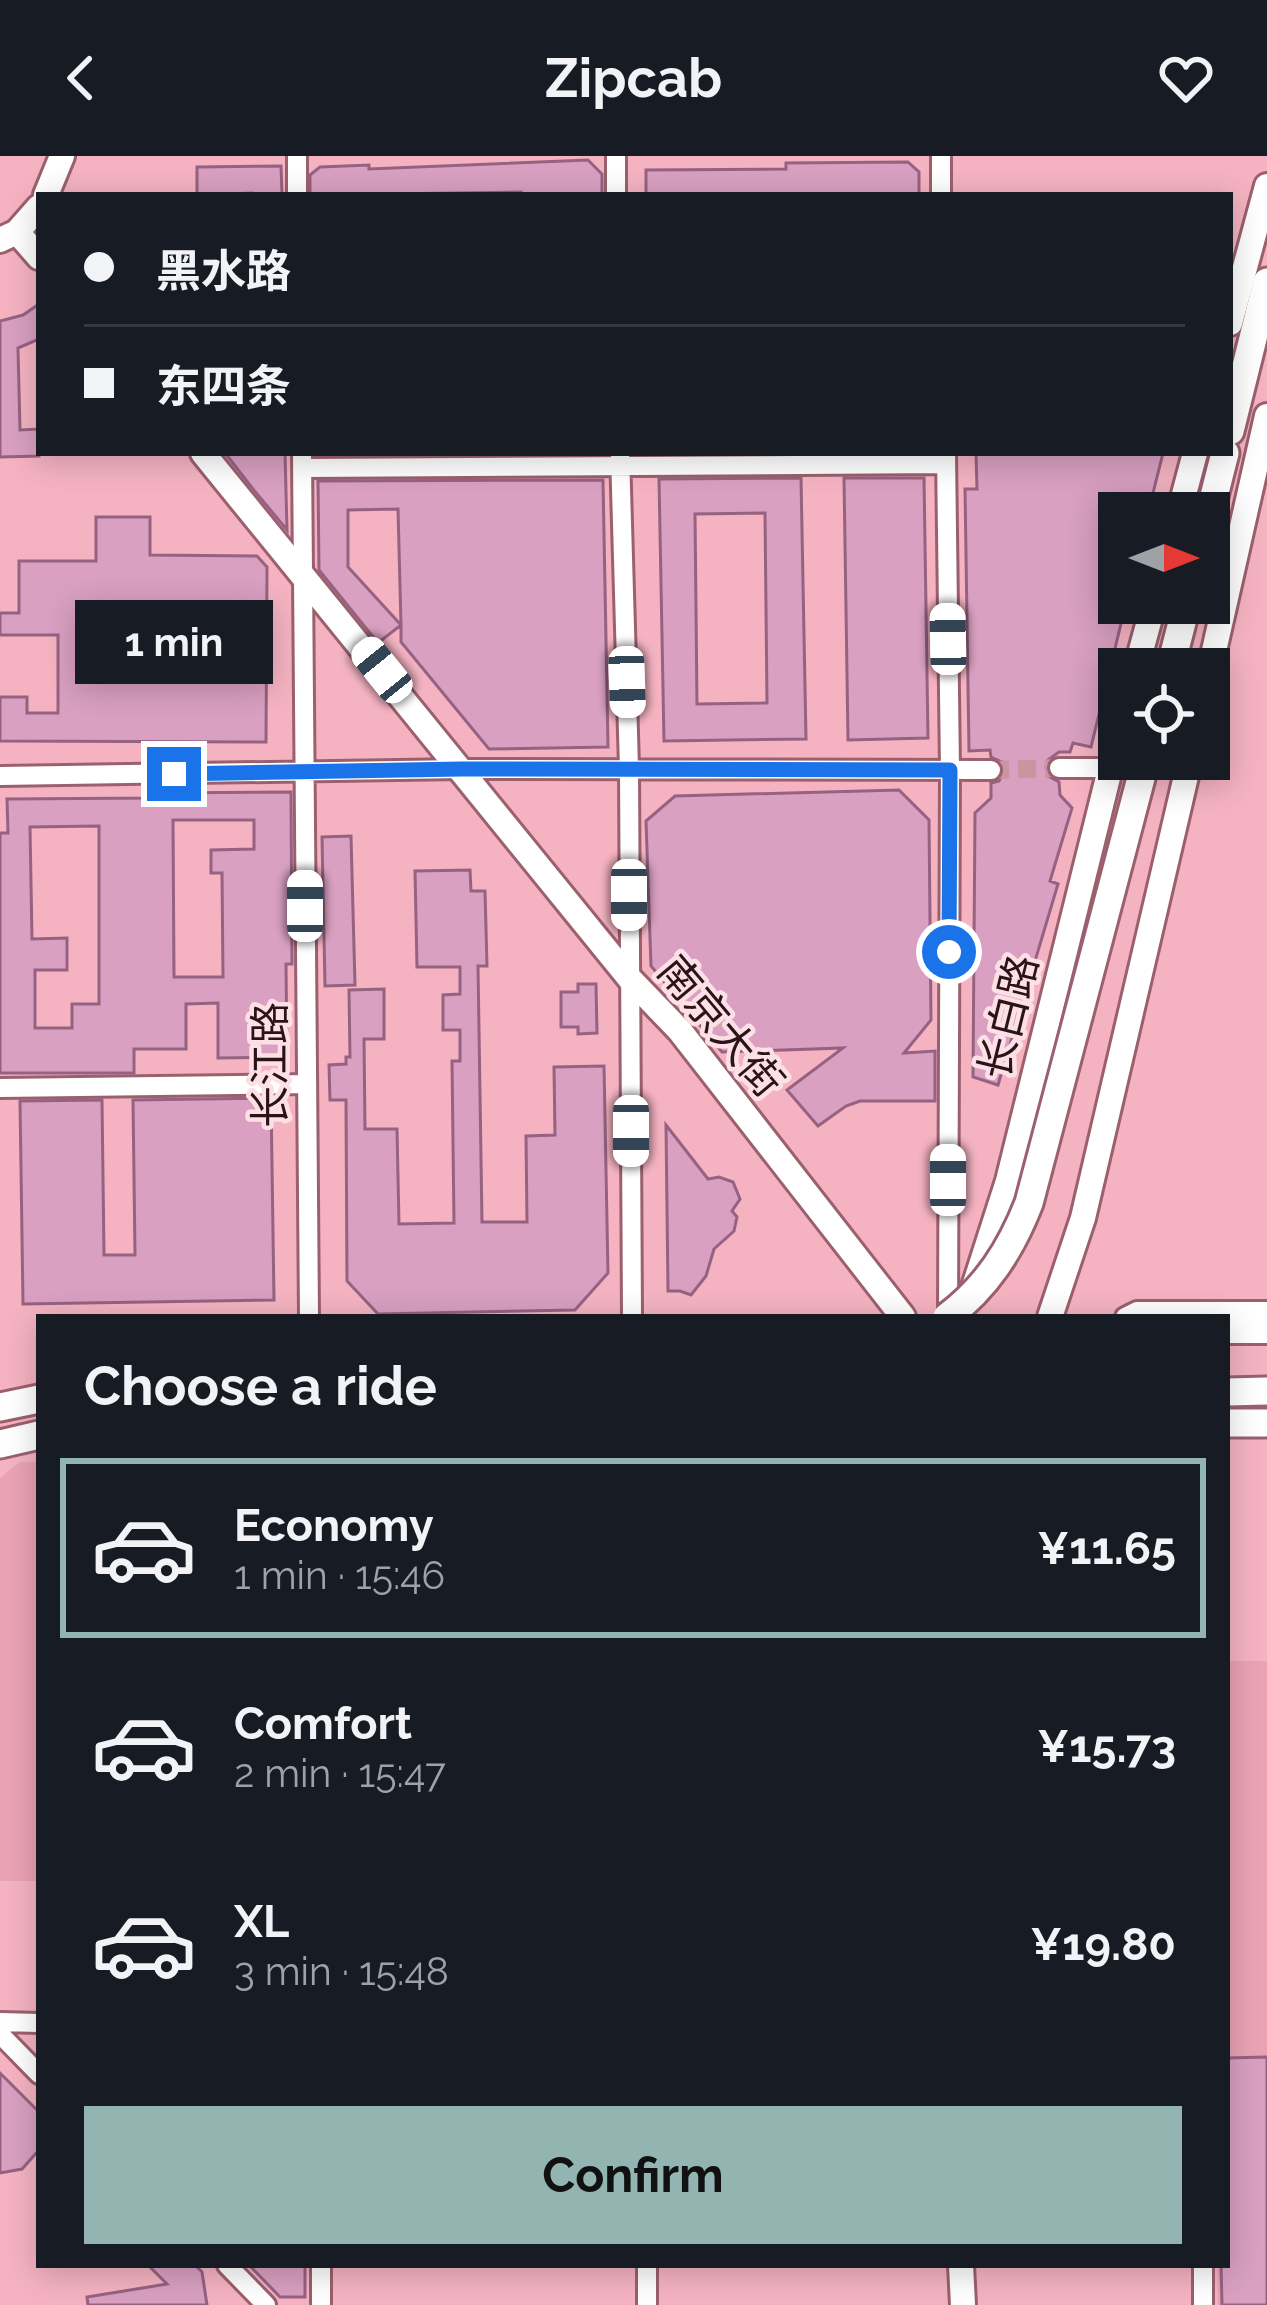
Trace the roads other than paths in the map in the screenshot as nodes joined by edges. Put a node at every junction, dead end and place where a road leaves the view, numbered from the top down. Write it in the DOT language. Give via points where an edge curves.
graph roads {
  1 [pos="62,156"];
  2 [pos="297,156"];
  3 [pos="616,156"];
  4 [pos="940,156"];
  5 [pos="1267,186"];
  6 [pos="47,192"];
  7 [pos="298,192"];
  8 [pos="616,192"];
  9 [pos="941,192"];
  10 [pos="36,210"];
  11 [pos="9,236"];
  12 [pos="36,255"];
  13 [pos="1267,282"];
  14 [pos="1233,312"];
  15 [pos="1267,416"];
  16 [pos="1233,419"];
  17 [pos="205,456"];
  18 [pos="1194,456"];
  19 [pos="1224,456"];
  20 [pos="946,458"];
  21 [pos="303,460"];
  22 [pos="620,460"];
  23 [pos="1184,492"];
  24 [pos="1215,492"];
  25 [pos="302,572"];
  26 [pos="1215,648"];
  27 [pos="629,768"];
  28 [pos="1059,768"];
  29 [pos="1098,768"];
  30 [pos="462,769"];
  31 [pos="950,770"];
  32 [pos="991,770"];
  33 [pos="305,772"];
  34 [pos="0,776"];
  35 [pos="1107,780"];
  36 [pos="1140,780"];
  37 [pos="1185,780"];
  38 [pos="630,979"];
  39 [pos="306,1084"];
  40 [pos="0,1088"];
  41 [pos="1267,1311"];
  42 [pos="309,1314"];
  43 [pos="632,1314"];
  44 [pos="901,1314"];
  45 [pos="947,1314"];
  46 [pos="950,1314"];
  47 [pos="965,1314"];
  48 [pos="1051,1314"];
  49 [pos="1132,1314"];
  50 [pos="1230,1331"];
  51 [pos="1267,1331"];
  52 [pos="36,1389"];
  53 [pos="1267,1391"];
  54 [pos="1230,1392"];
  55 [pos="36,1400"];
  56 [pos="0,1403"];
  57 [pos="1267,1412"];
  58 [pos="1230,1418"];
  59 [pos="1230,1419"];
  60 [pos="1267,1423"];
  61 [pos="1267,1433"];
  62 [pos="1230,1434"];
  63 [pos="36,1440"];
  64 [pos="0,1448"];
  65 [pos="0,2022"];
  66 [pos="36,2023"];
  67 [pos="0,2034"];
  68 [pos="36,2071"];
  69 [pos="230,2268"];
  70 [pos="321,2268"];
  71 [pos="647,2268"];
  72 [pos="961,2268"];
  73 [pos="1203,2268"];
  74 [pos="266,2305"];
  75 [pos="322,2305"];
  76 [pos="646,2305"];
  77 [pos="963,2305"];
  78 [pos="1203,2305"];
  1 -- 6 [label="main road"];
  2 -- 7 [label="street"];
  3 -- 8 [label="street"];
  4 -- 9 [label="street"];
  5 -- 14 [label="main road"];
  10 -- 11 [label="main road"];
  11 -- 12 [label="main road"];
  13 -- 16 [label="highway"];
  15 -- 26 [label="main road"];
  17 -- 25 [label="main road, 南京大街"];
  18 -- 23 [label="main road"];
  19 -- 24 [label="highway"];
  20 -- 22 [label="street"];
  20 -- 31 [label="street"];
  21 -- 22 [label="street"];
  21 -- 25 [label="street, 长江路"];
  22 -- 27 [label="street"];
  25 -- 30 [label="main road, 南京大街"];
  25 -- 33 [label="street, 长江路"];
  27 -- 30 [label="street"];
  27 -- 31 [label="street"];
  27 -- 38 [label="street"];
  28 -- 29 [label="street"];
  30 -- 33 [label="street"];
  30 -- 38 [label="main road, 南京大街"];
  31 -- 32 [label="street"];
  31 -- 45 [label="street"];
  33 -- 34 [label="street"];
  33 -- 39 [label="street, 长江路"];
  35 -- 47 [label="main road, 长白路" via="1008,1181"];
  36 -- 46 [label="highway, bridge" via="1029,1203 998,1265"];
  37 -- 48 [label="main road" via="1083,1218"];
  38 -- 43 [label="street"];
  38 -- 44 [label="main road, 南京大街" via="680,1031"];
  39 -- 40 [label="street"];
  39 -- 42 [label="street, 长江路"];
  41 -- 49 [label="street"];
  50 -- 51 [label="main road"];
  52 -- 56 [label="main road"];
  53 -- 54 [label="highway"];
  55 -- 56 [label="highway"];
  57 -- 58 [label="main road"];
  59 -- 60 [label="highway"];
  61 -- 62 [label="street"];
  63 -- 64 [label="highway"];
  65 -- 66 [label="street"];
  67 -- 68 [label="street"];
  69 -- 74 [label="street"];
  70 -- 75 [label="street"];
  71 -- 76 [label="street"];
  72 -- 77 [label="main road"];
  73 -- 78 [label="street"];
}
